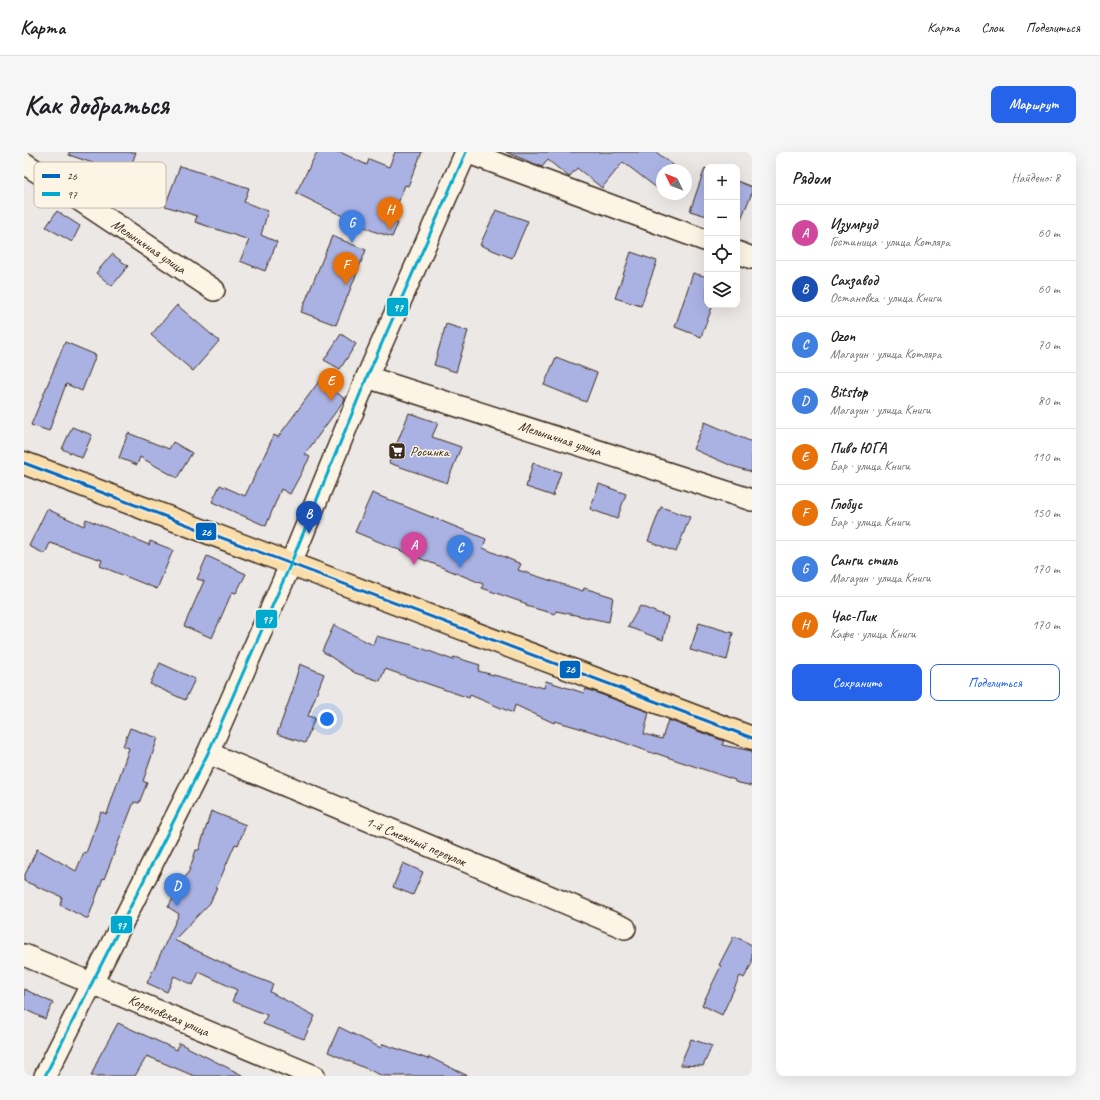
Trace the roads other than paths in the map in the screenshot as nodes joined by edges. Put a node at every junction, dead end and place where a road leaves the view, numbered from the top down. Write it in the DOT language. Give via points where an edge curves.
graph roads {
  1 [pos="466,152"];
  2 [pos="24,163"];
  3 [pos="34,170"];
  4 [pos="91,208"];
  5 [pos="704,240"];
  6 [pos="740,253"];
  7 [pos="752,258"];
  8 [pos="214,290"];
  9 [pos="367,377"];
  10 [pos="24,462"];
  11 [pos="752,500"];
  12 [pos="292,563"];
  13 [pos="752,738"];
  14 [pos="208,753"];
  15 [pos="625,928"];
  16 [pos="24,955"];
  17 [pos="91,983"];
  18 [pos="45,1076"];
  19 [pos="314,1076"];
  1 -- 5 [label="street"];
  1 -- 9 [label="street"];
  2 -- 3 [label="street, Мельничная улица"];
  4 -- 8 [label="street, Мельничная улица"];
  6 -- 7 [label="street"];
  9 -- 11 [label="street, Мельничная улица"];
  9 -- 12 [label="street"];
  10 -- 12 [label="main road"];
  12 -- 13 [label="main road"];
  12 -- 14 [label="street"];
  14 -- 15 [label="street, 1-й Смежный переулок"];
  14 -- 17 [label="street"];
  16 -- 17 [label="street, Кореновская улица"];
  17 -- 18 [label="street"];
  17 -- 19 [label="street, Кореновская улица"];
}
